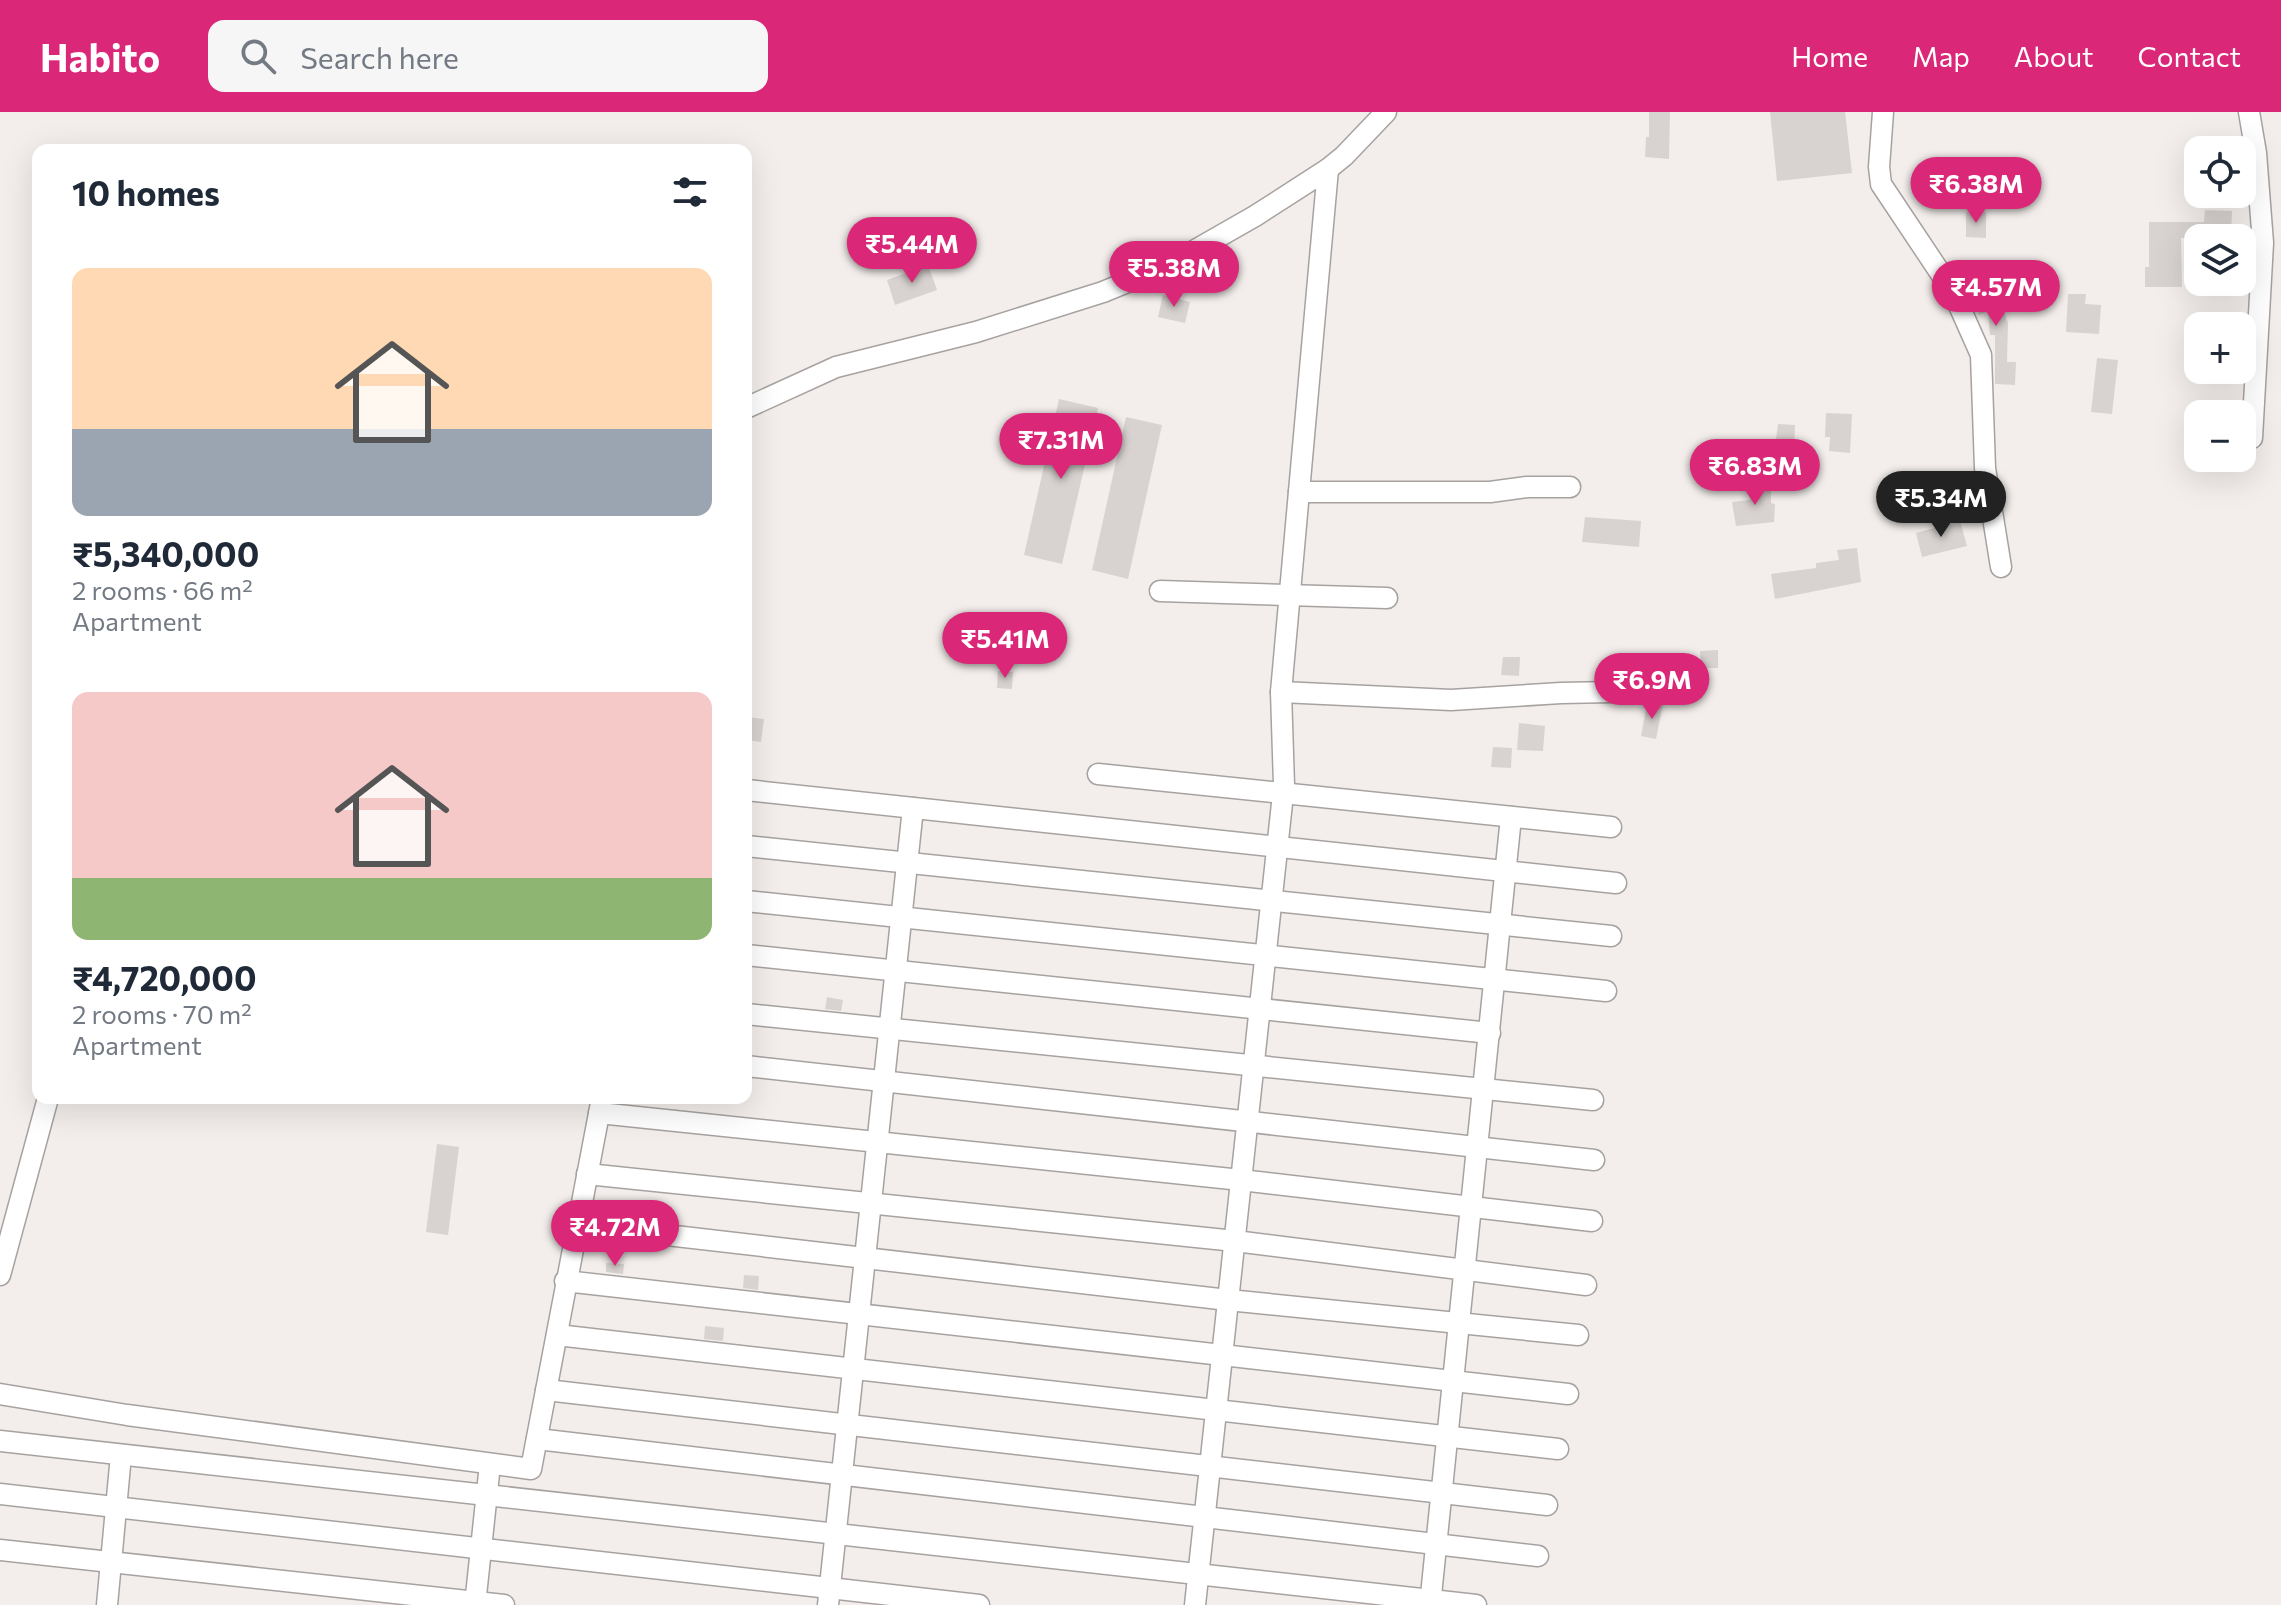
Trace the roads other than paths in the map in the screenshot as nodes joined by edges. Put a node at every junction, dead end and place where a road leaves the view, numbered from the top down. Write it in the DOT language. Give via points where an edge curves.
graph roads {
  1 [pos="1386,112"];
  2 [pos="1883,112"];
  3 [pos="2249,112"];
  4 [pos="1328,169"];
  5 [pos="2272,244"];
  6 [pos="2256,400"];
  7 [pos="752,405"];
  8 [pos="1570,487"];
  9 [pos="1299,492"];
  10 [pos="2001,567"];
  11 [pos="1160,591"];
  12 [pos="1289,595"];
  13 [pos="1387,598"];
  14 [pos="1664,691"];
  15 [pos="1281,692"];
  16 [pos="1098,774"];
  17 [pos="752,791"];
  18 [pos="1283,793"];
  19 [pos="913,808"];
  20 [pos="1511,817"];
  21 [pos="1611,827"];
  22 [pos="1277,846"];
  23 [pos="752,847"];
  24 [pos="907,863"];
  25 [pos="1507,871"];
  26 [pos="1616,883"];
  27 [pos="1271,901"];
  28 [pos="752,902"];
  29 [pos="901,917"];
  30 [pos="1501,925"];
  31 [pos="1611,936"];
  32 [pos="1265,955"];
  33 [pos="752,956"];
  34 [pos="895,970"];
  35 [pos="1495,979"];
  36 [pos="1606,991"];
  37 [pos="1260,1009"];
  38 [pos="752,1015"];
  39 [pos="889,1029"];
  40 [pos="1490,1033"];
  41 [pos="1254,1066"];
  42 [pos="752,1067"];
  43 [pos="884,1081"];
  44 [pos="1484,1089"];
  45 [pos="1593,1100"];
  46 [pos="46,1104"];
  47 [pos="600,1106"];
  48 [pos="1247,1122"];
  49 [pos="877,1142"];
  50 [pos="1478,1147"];
  51 [pos="1594,1160"];
  52 [pos="587,1174"];
  53 [pos="1241,1180"];
  54 [pos="871,1205"];
  55 [pos="1472,1207"];
  56 [pos="1592,1221"];
  57 [pos="580,1225"];
  58 [pos="1235,1241"];
  59 [pos="865,1259"];
  60 [pos="1465,1270"];
  61 [pos="0,1275"];
  62 [pos="566,1281"];
  63 [pos="1586,1285"];
  64 [pos="1228,1300"];
  65 [pos="859,1316"];
  66 [pos="1459,1323"];
  67 [pos="557,1335"];
  68 [pos="1578,1335"];
  69 [pos="1222,1354"];
  70 [pos="853,1369"];
  71 [pos="1453,1381"];
  72 [pos="546,1390"];
  73 [pos="0,1394"];
  74 [pos="1568,1394"];
  75 [pos="1216,1410"];
  76 [pos="847,1427"];
  77 [pos="1447,1437"];
  78 [pos="537,1439"];
  79 [pos="0,1441"];
  80 [pos="1558,1449"];
  81 [pos="121,1455"];
  82 [pos="490,1464"];
  83 [pos="1210,1467"];
  84 [pos="842,1475"];
  85 [pos="1441,1493"];
  86 [pos="0,1494"];
  87 [pos="487,1495"];
  88 [pos="1547,1505"];
  89 [pos="116,1507"];
  90 [pos="1204,1517"];
  91 [pos="836,1534"];
  92 [pos="1436,1544"];
  93 [pos="481,1549"];
  94 [pos="0,1550"];
  95 [pos="1538,1556"];
  96 [pos="111,1563"];
  97 [pos="1198,1574"];
  98 [pos="829,1596"];
  99 [pos="1430,1602"];
  100 [pos="475,1603"];
  101 [pos="107,1605"];
  102 [pos="504,1605"];
  103 [pos="979,1605"];
  104 [pos="1195,1605"];
  105 [pos="1476,1605"];
  1 -- 4 [label="street"];
  2 -- 10 [label="street" via="1881,184 1953,292 1981,355 1985,468"];
  3 -- 5 [label="street"];
  4 -- 7 [label="street" via="1158,270 976,332 836,367"];
  4 -- 9 [label="street"];
  5 -- 6 [label="street"];
  8 -- 9 [label="street"];
  9 -- 12 [label="street"];
  11 -- 12 [label="street"];
  12 -- 13 [label="street"];
  12 -- 15 [label="street"];
  14 -- 15 [label="street" via="1451,700"];
  15 -- 18 [label="street"];
  16 -- 18 [label="street"];
  17 -- 19 [label="street"];
  18 -- 20 [label="street"];
  18 -- 22 [label="street"];
  19 -- 22 [label="street"];
  19 -- 24 [label="street"];
  20 -- 21 [label="street"];
  20 -- 25 [label="street"];
  22 -- 25 [label="street"];
  22 -- 27 [label="street"];
  23 -- 24 [label="street"];
  24 -- 27 [label="street"];
  24 -- 29 [label="street"];
  25 -- 26 [label="street"];
  25 -- 30 [label="street"];
  27 -- 30 [label="street"];
  27 -- 32 [label="street"];
  28 -- 29 [label="street"];
  29 -- 32 [label="street"];
  29 -- 34 [label="street"];
  30 -- 31 [label="street"];
  30 -- 35 [label="street"];
  32 -- 35 [label="street"];
  32 -- 37 [label="street"];
  33 -- 34 [label="street"];
  34 -- 37 [label="street"];
  34 -- 39 [label="street"];
  35 -- 36 [label="street"];
  35 -- 40 [label="street"];
  37 -- 40 [label="street"];
  37 -- 41 [label="street"];
  38 -- 39 [label="street"];
  39 -- 41 [label="street"];
  39 -- 43 [label="street"];
  40 -- 44 [label="street"];
  41 -- 44 [label="street"];
  41 -- 48 [label="street"];
  42 -- 43 [label="street"];
  43 -- 48 [label="street"];
  43 -- 49 [label="street"];
  44 -- 45 [label="street"];
  44 -- 50 [label="street"];
  46 -- 61 [label="street"];
  47 -- 49 [label="street"];
  47 -- 52 [label="street"];
  48 -- 50 [label="street"];
  48 -- 53 [label="street"];
  49 -- 53 [label="street"];
  49 -- 54 [label="street"];
  50 -- 51 [label="street"];
  50 -- 55 [label="street"];
  52 -- 54 [label="street"];
  52 -- 57 [label="street"];
  53 -- 55 [label="street"];
  53 -- 58 [label="street"];
  54 -- 58 [label="street"];
  54 -- 59 [label="street"];
  55 -- 56 [label="street"];
  55 -- 60 [label="street"];
  57 -- 59 [label="street"];
  57 -- 62 [label="street"];
  58 -- 60 [label="street"];
  58 -- 64 [label="street"];
  59 -- 64 [label="street"];
  59 -- 65 [label="street"];
  60 -- 63 [label="street"];
  60 -- 66 [label="street"];
  62 -- 65 [label="street"];
  62 -- 67 [label="street"];
  64 -- 66 [label="street"];
  64 -- 69 [label="street"];
  65 -- 69 [label="street"];
  65 -- 70 [label="street"];
  66 -- 68 [label="street"];
  66 -- 71 [label="street"];
  67 -- 70 [label="street"];
  67 -- 72 [label="street"];
  69 -- 71 [label="street"];
  69 -- 75 [label="street"];
  70 -- 75 [label="street"];
  70 -- 76 [label="street"];
  71 -- 74 [label="street"];
  71 -- 77 [label="street"];
  72 -- 76 [label="street"];
  72 -- 78 [label="street"];
  73 -- 82 [label="street"];
  75 -- 77 [label="street"];
  75 -- 83 [label="street"];
  76 -- 83 [label="street"];
  76 -- 84 [label="street"];
  77 -- 80 [label="street"];
  77 -- 85 [label="street"];
  78 -- 82 [label="street" via="531,1469"];
  78 -- 84 [label="street"];
  79 -- 81 [label="street"];
  81 -- 87 [label="street"];
  81 -- 89 [label="street"];
  82 -- 87 [label="street"];
  83 -- 85 [label="street"];
  83 -- 90 [label="street"];
  84 -- 90 [label="street"];
  84 -- 91 [label="street"];
  85 -- 88 [label="street"];
  85 -- 92 [label="street"];
  86 -- 89 [label="street"];
  87 -- 91 [label="street"];
  87 -- 93 [label="street"];
  89 -- 93 [label="street"];
  89 -- 96 [label="street"];
  90 -- 92 [label="street"];
  90 -- 97 [label="street"];
  91 -- 97 [label="street"];
  91 -- 98 [label="street"];
  92 -- 95 [label="street"];
  92 -- 99 [label="street"];
  93 -- 98 [label="street"];
  93 -- 100 [label="street"];
  94 -- 96 [label="street"];
  96 -- 100 [label="street"];
  96 -- 101 [label="street"];
  97 -- 99 [label="street"];
  97 -- 104 [label="street"];
  98 -- 103 [label="street"];
  99 -- 105 [label="street"];
  100 -- 102 [label="street"];
}
